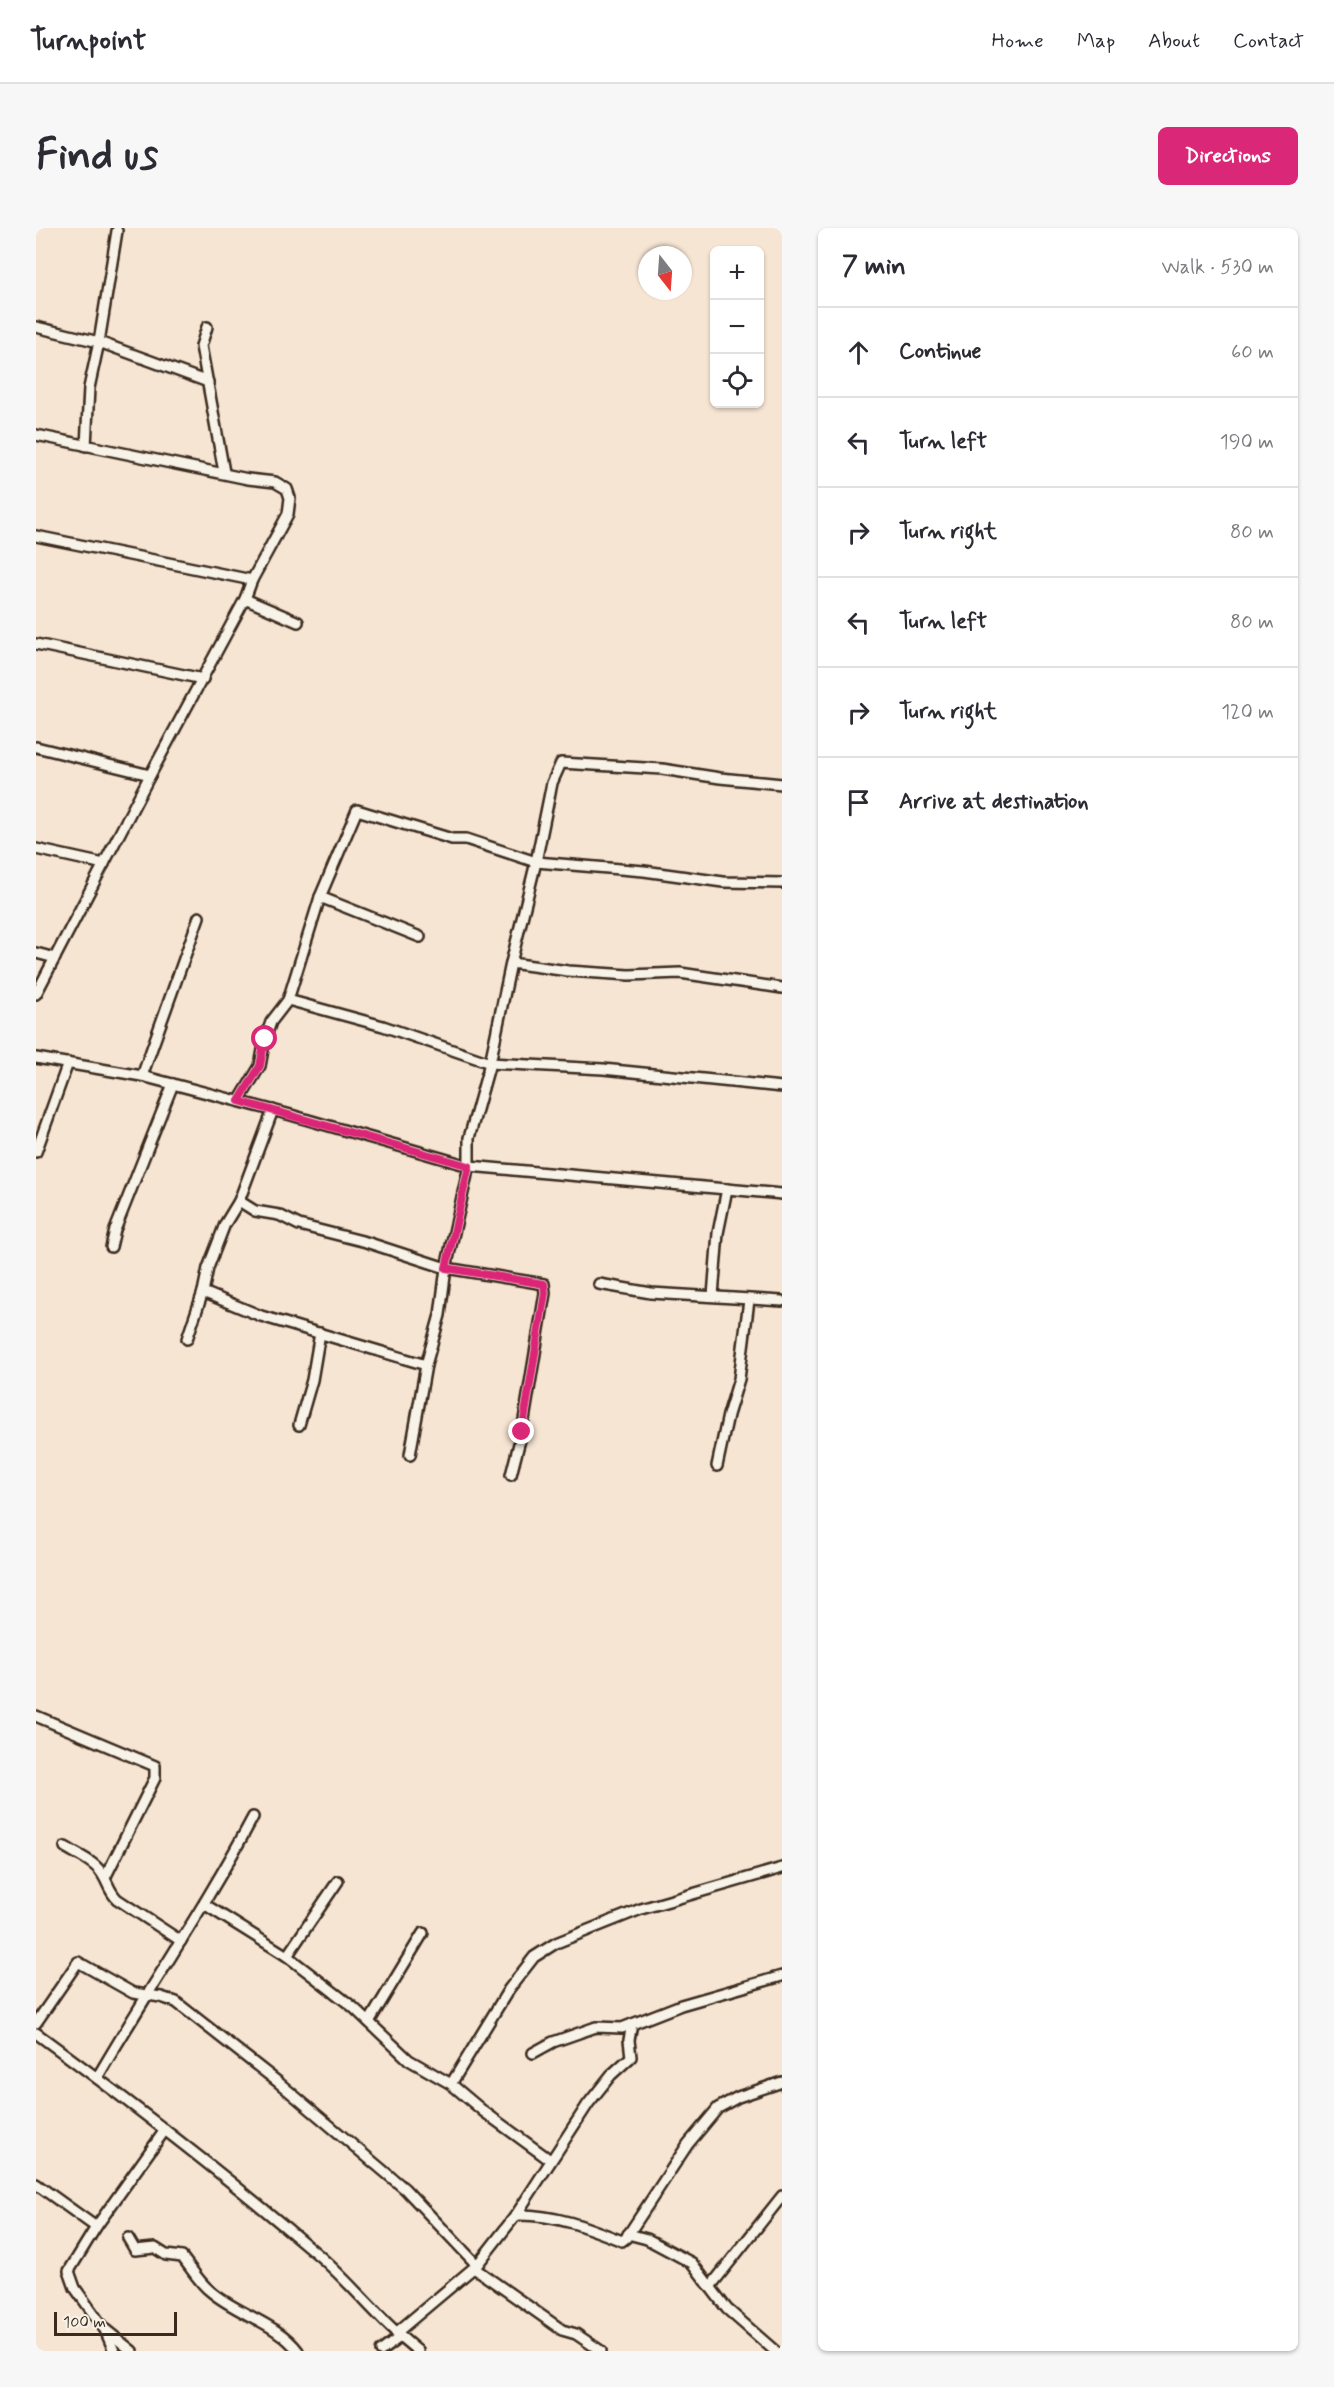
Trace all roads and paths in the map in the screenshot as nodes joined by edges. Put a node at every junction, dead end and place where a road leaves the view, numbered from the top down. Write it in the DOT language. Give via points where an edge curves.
graph roads {
  1 [pos="117,231"];
  2 [pos="36,327"];
  3 [pos="207,327"];
  4 [pos="99,342"];
  5 [pos="207,382"];
  6 [pos="36,435"];
  7 [pos="86,446"];
  8 [pos="224,472"];
  9 [pos="36,536"];
  10 [pos="252,580"];
  11 [pos="245,598"];
  12 [pos="298,622"];
  13 [pos="36,644"];
  14 [pos="203,679"];
  15 [pos="36,747"];
  16 [pos="150,775"];
  17 [pos="782,784"];
  18 [pos="36,849"];
  19 [pos="536,862"];
  20 [pos="104,864"];
  21 [pos="782,883"];
  22 [pos="320,897"];
  23 [pos="199,917"];
  24 [pos="420,937"];
  25 [pos="36,953"];
  26 [pos="55,958"];
  27 [pos="511,963"];
  28 [pos="782,988"];
  29 [pos="36,994"];
  30 [pos="288,1000"];
  31 [pos="36,1058"];
  32 [pos="68,1063"];
  33 [pos="490,1063"];
  34 [pos="142,1076"];
  35 [pos="173,1084"];
  36 [pos="782,1087"];
  37 [pos="239,1101"];
  38 [pos="273,1110"];
  39 [pos="36,1152"];
  40 [pos="469,1166"];
  41 [pos="727,1189"];
  42 [pos="782,1194"];
  43 [pos="238,1201"];
  44 [pos="111,1246"];
  45 [pos="446,1268"];
  46 [pos="599,1284"];
  47 [pos="203,1292"];
  48 [pos="713,1296"];
  49 [pos="749,1300"];
  50 [pos="782,1301"];
  51 [pos="320,1333"];
  52 [pos="187,1339"];
  53 [pos="426,1365"];
  54 [pos="299,1425"];
  55 [pos="410,1455"];
  56 [pos="717,1466"];
  57 [pos="511,1474"];
  58 [pos="36,1716"];
  59 [pos="253,1817"];
  60 [pos="65,1847"];
  61 [pos="782,1868"];
  62 [pos="105,1878"];
  63 [pos="338,1881"];
  64 [pos="204,1904"];
  65 [pos="423,1933"];
  66 [pos="181,1941"];
  67 [pos="286,1956"];
  68 [pos="782,1976"];
  69 [pos="145,1995"];
  70 [pos="369,2022"];
  71 [pos="36,2023"];
  72 [pos="632,2024"];
  73 [pos="36,2033"];
  74 [pos="533,2053"];
  75 [pos="97,2078"];
  76 [pos="782,2082"];
  77 [pos="451,2084"];
  78 [pos="165,2130"];
  79 [pos="550,2160"];
  80 [pos="36,2184"];
  81 [pos="782,2196"];
  82 [pos="516,2215"];
  83 [pos="96,2227"];
  84 [pos="628,2234"];
  85 [pos="128,2238"];
  86 [pos="476,2266"];
  87 [pos="710,2287"];
  88 [pos="105,2330"];
  89 [pos="398,2335"];
  90 [pos="114,2351"];
  91 [pos="132,2351"];
  92 [pos="298,2351"];
  93 [pos="381,2351"];
  94 [pos="418,2351"];
  95 [pos="601,2351"];
  96 [pos="775,2351"];
  1 -- 4 [label="street"];
  2 -- 4 [label="street"];
  3 -- 5 [label="street" via="201,346"];
  4 -- 5 [label="street"];
  4 -- 7 [label="street" via="89,388"];
  5 -- 8 [label="street"];
  6 -- 7 [label="street"];
  7 -- 8 [label="street"];
  8 -- 10 [label="street" via="275,482 287,489 290,498 288,514"];
  9 -- 10 [label="street"];
  10 -- 11 [label="street"];
  11 -- 12 [label="street"];
  11 -- 14 [label="street"];
  13 -- 14 [label="street"];
  14 -- 16 [label="street"];
  15 -- 16 [label="street"];
  16 -- 20 [label="street"];
  17 -- 19 [label="street" via="680,771 561,763 552,783"];
  18 -- 20 [label="street"];
  19 -- 21 [label="street" via="644,870 723,882"];
  19 -- 22 [label="street" via="357,810"];
  19 -- 27 [label="street"];
  20 -- 26 [label="street"];
  22 -- 24 [label="street"];
  22 -- 30 [label="street"];
  23 -- 34 [label="street"];
  25 -- 26 [label="street"];
  26 -- 29 [label="street"];
  27 -- 28 [label="street" via="629,975 680,973"];
  27 -- 33 [label="street"];
  30 -- 33 [label="street" via="383,1026"];
  30 -- 37 [label="street" via="271,1022 260,1066"];
  31 -- 32 [label="street"];
  32 -- 34 [label="street"];
  32 -- 39 [label="street"];
  33 -- 36 [label="street" via="603,1069"];
  33 -- 40 [label="street" via="469,1138"];
  34 -- 35 [label="street"];
  35 -- 37 [label="street"];
  35 -- 44 [label="street"];
  37 -- 38 [label="street"];
  38 -- 40 [label="street"];
  38 -- 43 [label="street"];
  40 -- 41 [label="street"];
  40 -- 45 [label="street"];
  41 -- 42 [label="street"];
  41 -- 48 [label="street" via="718,1233"];
  43 -- 45 [label="street" via="255,1211 279,1215 299,1225"];
  43 -- 47 [label="street" via="208,1268"];
  45 -- 53 [label="street" via="440,1315"];
  45 -- 57 [label="street" via="544,1284 522,1432"];
  46 -- 48 [label="street" via="651,1293"];
  47 -- 51 [label="street" via="261,1316"];
  47 -- 52 [label="street"];
  48 -- 49 [label="street"];
  49 -- 50 [label="street"];
  49 -- 56 [label="street" via="739,1379"];
  51 -- 53 [label="street"];
  51 -- 54 [label="street"];
  53 -- 55 [label="street"];
  58 -- 62 [label="street" via="155,1766 155,1778"];
  59 -- 64 [label="street"];
  60 -- 62 [label="street" via="98,1868"];
  61 -- 77 [label="street" via="641,1909 549,1947 534,1957 509,1989"];
  62 -- 66 [label="street" via="108,1891 117,1899"];
  63 -- 67 [label="street"];
  64 -- 66 [label="street"];
  64 -- 67 [label="street"];
  65 -- 70 [label="street"];
  66 -- 69 [label="street"];
  67 -- 70 [label="street"];
  68 -- 72 [label="street" via="681,2005"];
  69 -- 71 [label="street" via="133,1993 78,1962"];
  69 -- 75 [label="street"];
  69 -- 86 [label="street" via="176,2002 278,2082 405,2189"];
  70 -- 77 [label="street" via="409,2060"];
  72 -- 74 [label="street" via="622,2028 596,2027"];
  72 -- 79 [label="street" via="631,2057 611,2075"];
  73 -- 75 [label="street"];
  75 -- 78 [label="street"];
  76 -- 84 [label="street" via="718,2108 688,2144"];
  77 -- 79 [label="street"];
  78 -- 83 [label="street"];
  78 -- 89 [label="street" via="319,2254"];
  79 -- 82 [label="street"];
  80 -- 83 [label="street"];
  81 -- 87 [label="street"];
  82 -- 84 [label="street" via="535,2214 576,2223 622,2241"];
  82 -- 86 [label="street"];
  83 -- 88 [label="street" via="69,2271 75,2288"];
  84 -- 87 [label="street" via="647,2239 692,2263"];
  85 -- 92 [label="street" via="135,2250 155,2248 166,2255 182,2257 208,2290 279,2332"];
  86 -- 89 [label="street"];
  86 -- 95 [label="street" via="562,2330 576,2334"];
  87 -- 96 [label="street" via="728,2309"];
  88 -- 90 [label="street"];
  88 -- 91 [label="street"];
  89 -- 93 [label="street"];
  89 -- 94 [label="street"];
}
